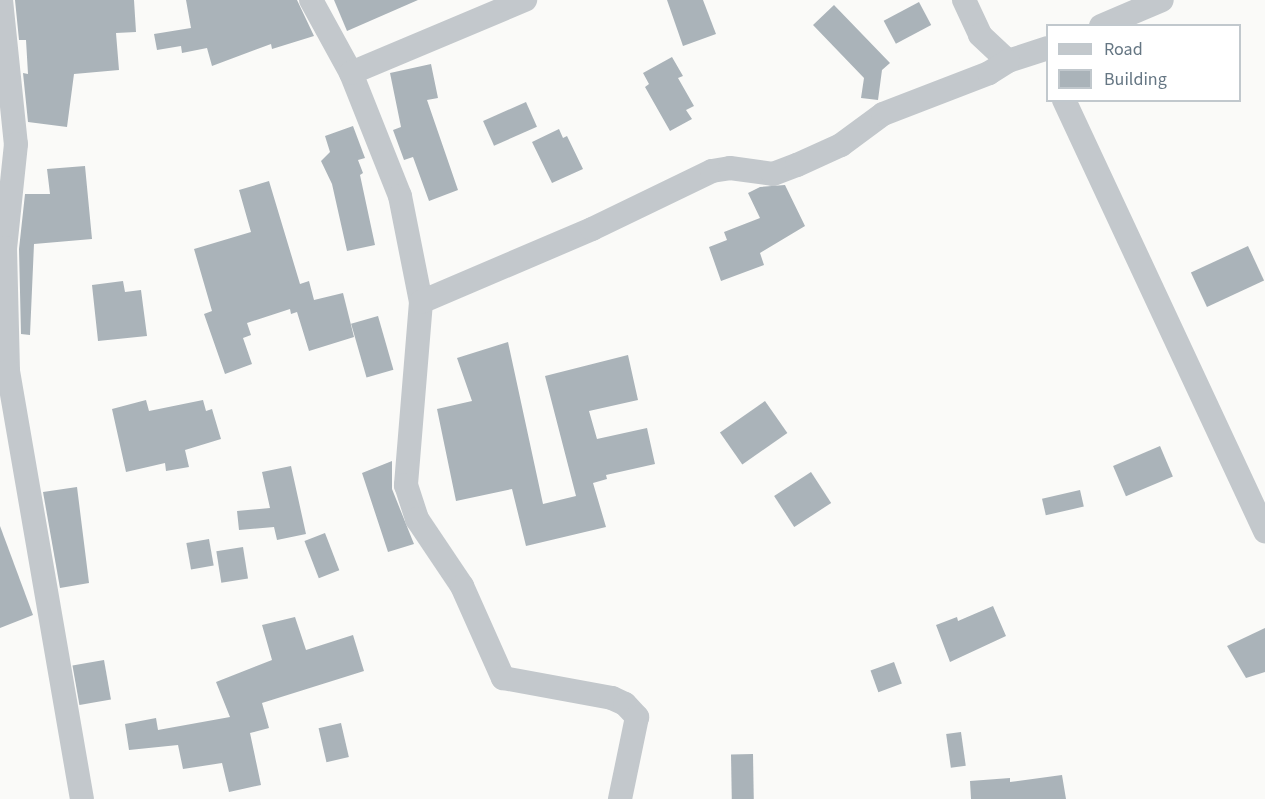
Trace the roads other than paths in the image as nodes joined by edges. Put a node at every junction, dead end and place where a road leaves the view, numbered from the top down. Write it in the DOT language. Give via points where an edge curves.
graph roads {
  1 [pos="1,0"];
  2 [pos="311,0"];
  3 [pos="525,0"];
  4 [pos="964,0"];
  5 [pos="1162,0"];
  6 [pos="1106,24"];
  7 [pos="1045,55"];
  8 [pos="1008,61"];
  9 [pos="351,73"];
  10 [pos="1065,102"];
  11 [pos="421,302"];
  12 [pos="1265,532"];
  13 [pos="82,799"];
  14 [pos="620,799"];
  1 -- 13 [label="street" via="16,144 5,248 8,371"];
  2 -- 9 [label="street"];
  3 -- 9 [label="street"];
  4 -- 8 [label="street" via="980,35"];
  5 -- 6 [label="street"];
  7 -- 8 [label="street"];
  8 -- 11 [label="street" via="989,73 883,114 841,145 798,165 773,174 730,168 712,171 592,229"];
  9 -- 11 [label="street" via="400,196"];
  10 -- 12 [label="street"];
  11 -- 14 [label="street" via="406,485 417,519 462,586 503,678 612,698 625,704 637,717"];
}
